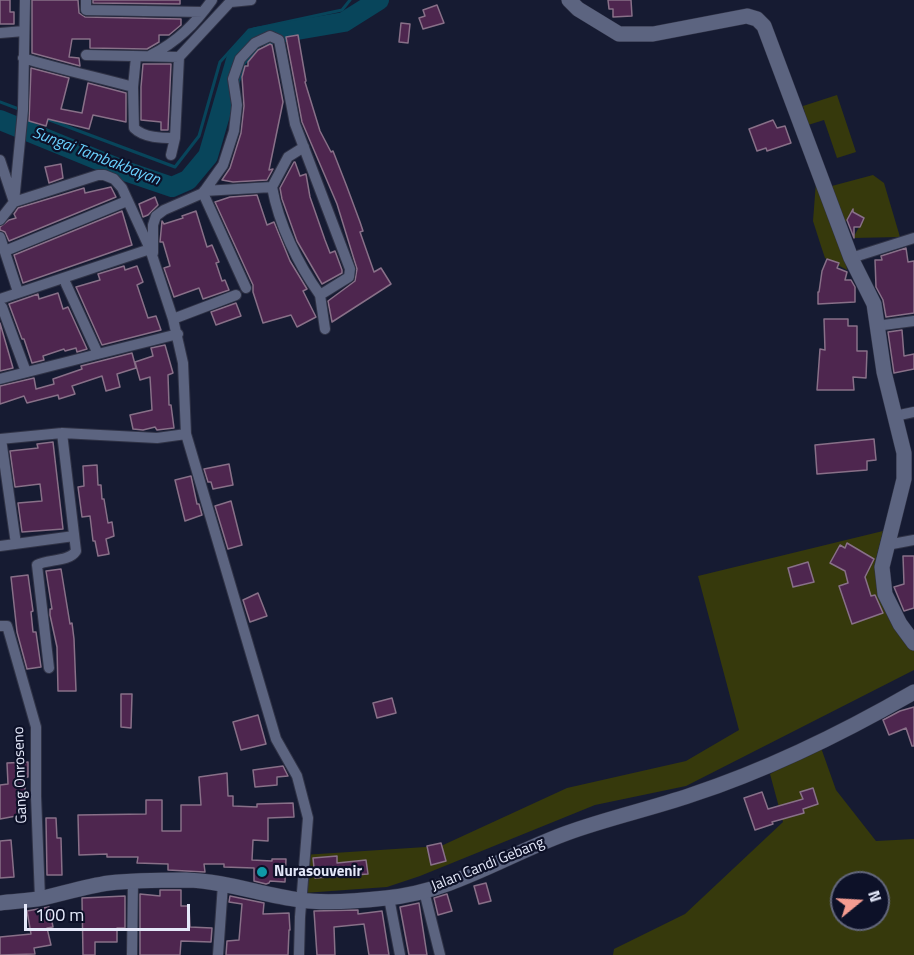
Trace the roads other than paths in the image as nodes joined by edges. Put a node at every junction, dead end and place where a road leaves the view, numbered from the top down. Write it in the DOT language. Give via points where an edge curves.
graph roads {
  1 [pos="25,0"];
  2 [pos="212,0"];
  3 [pos="251,0"];
  4 [pos="569,0"];
  5 [pos="231,1"];
  6 [pos="86,5"];
  7 [pos="203,12"];
  8 [pos="24,31"];
  9 [pos="0,33"];
  10 [pos="86,55"];
  11 [pos="136,57"];
  12 [pos="148,57"];
  13 [pos="179,57"];
  14 [pos="23,58"];
  15 [pos="133,87"];
  16 [pos="175,138"];
  17 [pos="304,147"];
  18 [pos="171,155"];
  19 [pos="0,160"];
  20 [pos="272,187"];
  21 [pos="203,192"];
  22 [pos="127,201"];
  23 [pos="14,202"];
  24 [pos="0,220"];
  25 [pos="0,237"];
  26 [pos="914,238"];
  27 [pos="4,251"];
  28 [pos="151,252"];
  29 [pos="850,258"];
  30 [pos="66,284"];
  31 [pos="246,288"];
  32 [pos="18,292"];
  33 [pos="236,295"];
  34 [pos="320,295"];
  35 [pos="1,303"];
  36 [pos="173,319"];
  37 [pos="914,321"];
  38 [pos="876,326"];
  39 [pos="325,329"];
  40 [pos="178,334"];
  41 [pos="98,354"];
  42 [pos="26,372"];
  43 [pos="0,379"];
  44 [pos="914,412"];
  45 [pos="895,416"];
  46 [pos="62,433"];
  47 [pos="186,434"];
  48 [pos="0,439"];
  49 [pos="75,536"];
  50 [pos="914,540"];
  51 [pos="16,544"];
  52 [pos="887,545"];
  53 [pos="0,546"];
  54 [pos="0,626"];
  55 [pos="914,643"];
  56 [pos="50,668"];
  57 [pos="914,692"];
  58 [pos="133,881"];
  59 [pos="223,884"];
  60 [pos="424,891"];
  61 [pos="40,898"];
  62 [pos="389,898"];
  63 [pos="301,901"];
  64 [pos="0,903"];
  65 [pos="132,955"];
  66 [pos="218,955"];
  67 [pos="299,955"];
  68 [pos="400,955"];
  69 [pos="440,955"];
  1 -- 8 [label="street"];
  2 -- 7 [label="street"];
  3 -- 5 [label="street"];
  4 -- 29 [label="main road" via="619,34 653,34 747,16 757,19 764,27"];
  5 -- 13 [label="street"];
  6 -- 7 [label="street"];
  7 -- 12 [label="street" via="178,39"];
  8 -- 9 [label="street"];
  8 -- 14 [label="street"];
  10 -- 11 [label="street"];
  11 -- 12 [label="street"];
  11 -- 15 [label="street"];
  12 -- 13 [label="street"];
  13 -- 16 [label="street"];
  14 -- 15 [label="street"];
  14 -- 23 [label="street" via="23,110"];
  15 -- 16 [label="street" via="134,128 139,133"];
  16 -- 18 [label="street"];
  17 -- 20 [label="street" via="288,157"];
  17 -- 21 [label="street" via="291,111 279,40 270,36 255,43 240,59 233,80 237,105 234,131 223,165"];
  17 -- 34 [label="street" via="351,273"];
  19 -- 23 [label="street"];
  20 -- 21 [label="street"];
  20 -- 34 [label="street" via="277,210"];
  21 -- 28 [label="street" via="156,216"];
  21 -- 31 [label="street"];
  22 -- 23 [label="street" via="118,182 104,175"];
  22 -- 27 [label="street"];
  22 -- 28 [label="street"];
  23 -- 24 [label="street"];
  25 -- 27 [label="street"];
  26 -- 29 [label="street"];
  27 -- 32 [label="street"];
  28 -- 32 [label="street"];
  28 -- 36 [label="street"];
  29 -- 38 [label="main road" via="874,304"];
  30 -- 41 [label="street"];
  32 -- 35 [label="street"];
  33 -- 36 [label="street"];
  34 -- 39 [label="street"];
  35 -- 42 [label="street"];
  36 -- 40 [label="street"];
  37 -- 38 [label="street"];
  38 -- 45 [label="main road"];
  40 -- 41 [label="street"];
  40 -- 47 [label="street"];
  41 -- 42 [label="street"];
  42 -- 43 [label="street"];
  44 -- 45 [label="street"];
  45 -- 52 [label="main road" via="904,453 904,479"];
  46 -- 47 [label="street" via="157,438"];
  46 -- 48 [label="street"];
  46 -- 49 [label="street"];
  47 -- 63 [label="street" via="276,739 297,776 308,818"];
  48 -- 51 [label="street"];
  49 -- 51 [label="street"];
  49 -- 56 [label="street" via="74,554 37,565"];
  50 -- 52 [label="street"];
  51 -- 53 [label="street"];
  52 -- 55 [label="main road" via="882,567 885,594"];
  54 -- 61 [label="street, Gang Onroseno" via="7,626 36,727"];
  57 -- 60 [label="main road, Jalan Candi Gebang" via="775,763 692,795 569,832 480,872"];
  58 -- 59 [label="main road, Jalan Candi Gebang"];
  58 -- 61 [label="main road, Jalan Candi Gebang"];
  58 -- 65 [label="street"];
  59 -- 63 [label="main road, Jalan Candi Gebang"];
  59 -- 66 [label="street"];
  60 -- 62 [label="main road, Jalan Candi Gebang"];
  60 -- 69 [label="street"];
  61 -- 64 [label="main road, Jalan Candi Gebang"];
  62 -- 63 [label="main road, Jalan Candi Gebang"];
  62 -- 68 [label="street"];
  63 -- 67 [label="street"];
}
